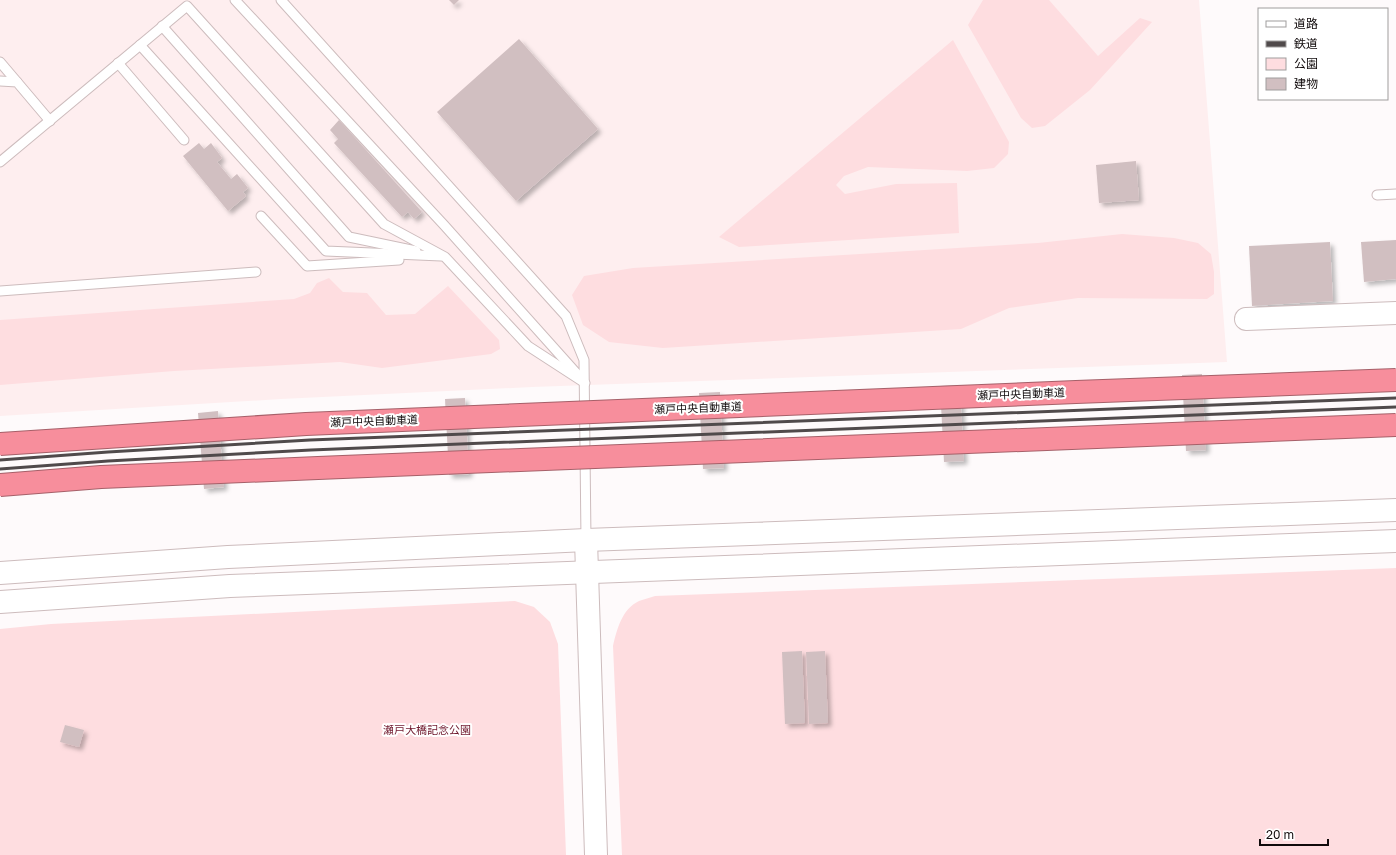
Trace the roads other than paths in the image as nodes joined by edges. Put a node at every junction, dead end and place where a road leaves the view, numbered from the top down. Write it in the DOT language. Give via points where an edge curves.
graph roads {
  1 [pos="235,0"];
  2 [pos="281,0"];
  3 [pos="162,26"];
  4 [pos="140,45"];
  5 [pos="0,62"];
  6 [pos="118,63"];
  7 [pos="0,81"];
  8 [pos="17,82"];
  9 [pos="50,121"];
  10 [pos="184,140"];
  11 [pos="0,162"];
  12 [pos="1396,194"];
  13 [pos="1377,195"];
  14 [pos="261,216"];
  15 [pos="445,257"];
  16 [pos="256,272"];
  17 [pos="0,291"];
  18 [pos="1396,313"];
  19 [pos="1246,319"];
  20 [pos="1396,380"];
  21 [pos="585,383"];
  22 [pos="1396,425"];
  23 [pos="0,444"];
  24 [pos="0,485"];
  25 [pos="1396,510"];
  26 [pos="586,540"];
  27 [pos="1396,541"];
  28 [pos="587,572"];
  29 [pos="0,573"];
  30 [pos="0,602"];
  31 [pos="596,855"];
  1 -- 21 [label="lane" via="444,225"];
  2 -- 21 [label="lane" via="566,316 584,360"];
  3 -- 4 [label="lane"];
  3 -- 15 [label="lane" via="349,237"];
  3 -- 15 [label="lane" via="187,6 384,224"];
  4 -- 6 [label="lane"];
  4 -- 15 [label="lane" via="326,251"];
  5 -- 8 [label="lane"];
  6 -- 9 [label="lane"];
  6 -- 10 [label="lane"];
  7 -- 8 [label="lane"];
  8 -- 9 [label="lane"];
  9 -- 11 [label="lane"];
  12 -- 13 [label="lane"];
  14 -- 15 [label="lane" via="307,266"];
  15 -- 21 [label="lane" via="528,346"];
  16 -- 17 [label="lane"];
  18 -- 19 [label="street"];
  20 -- 23 [label="highway, 瀬戸中央自動車道, bridge" via="306,424"];
  21 -- 26 [label="lane"];
  22 -- 24 [label="highway, bridge" via="310,468 101,477"];
  25 -- 26 [label="street"];
  26 -- 28 [label="street"];
  26 -- 29 [label="street" via="228,558"];
  27 -- 28 [label="street"];
  28 -- 30 [label="street" via="230,586"];
  28 -- 31 [label="street"];
}
